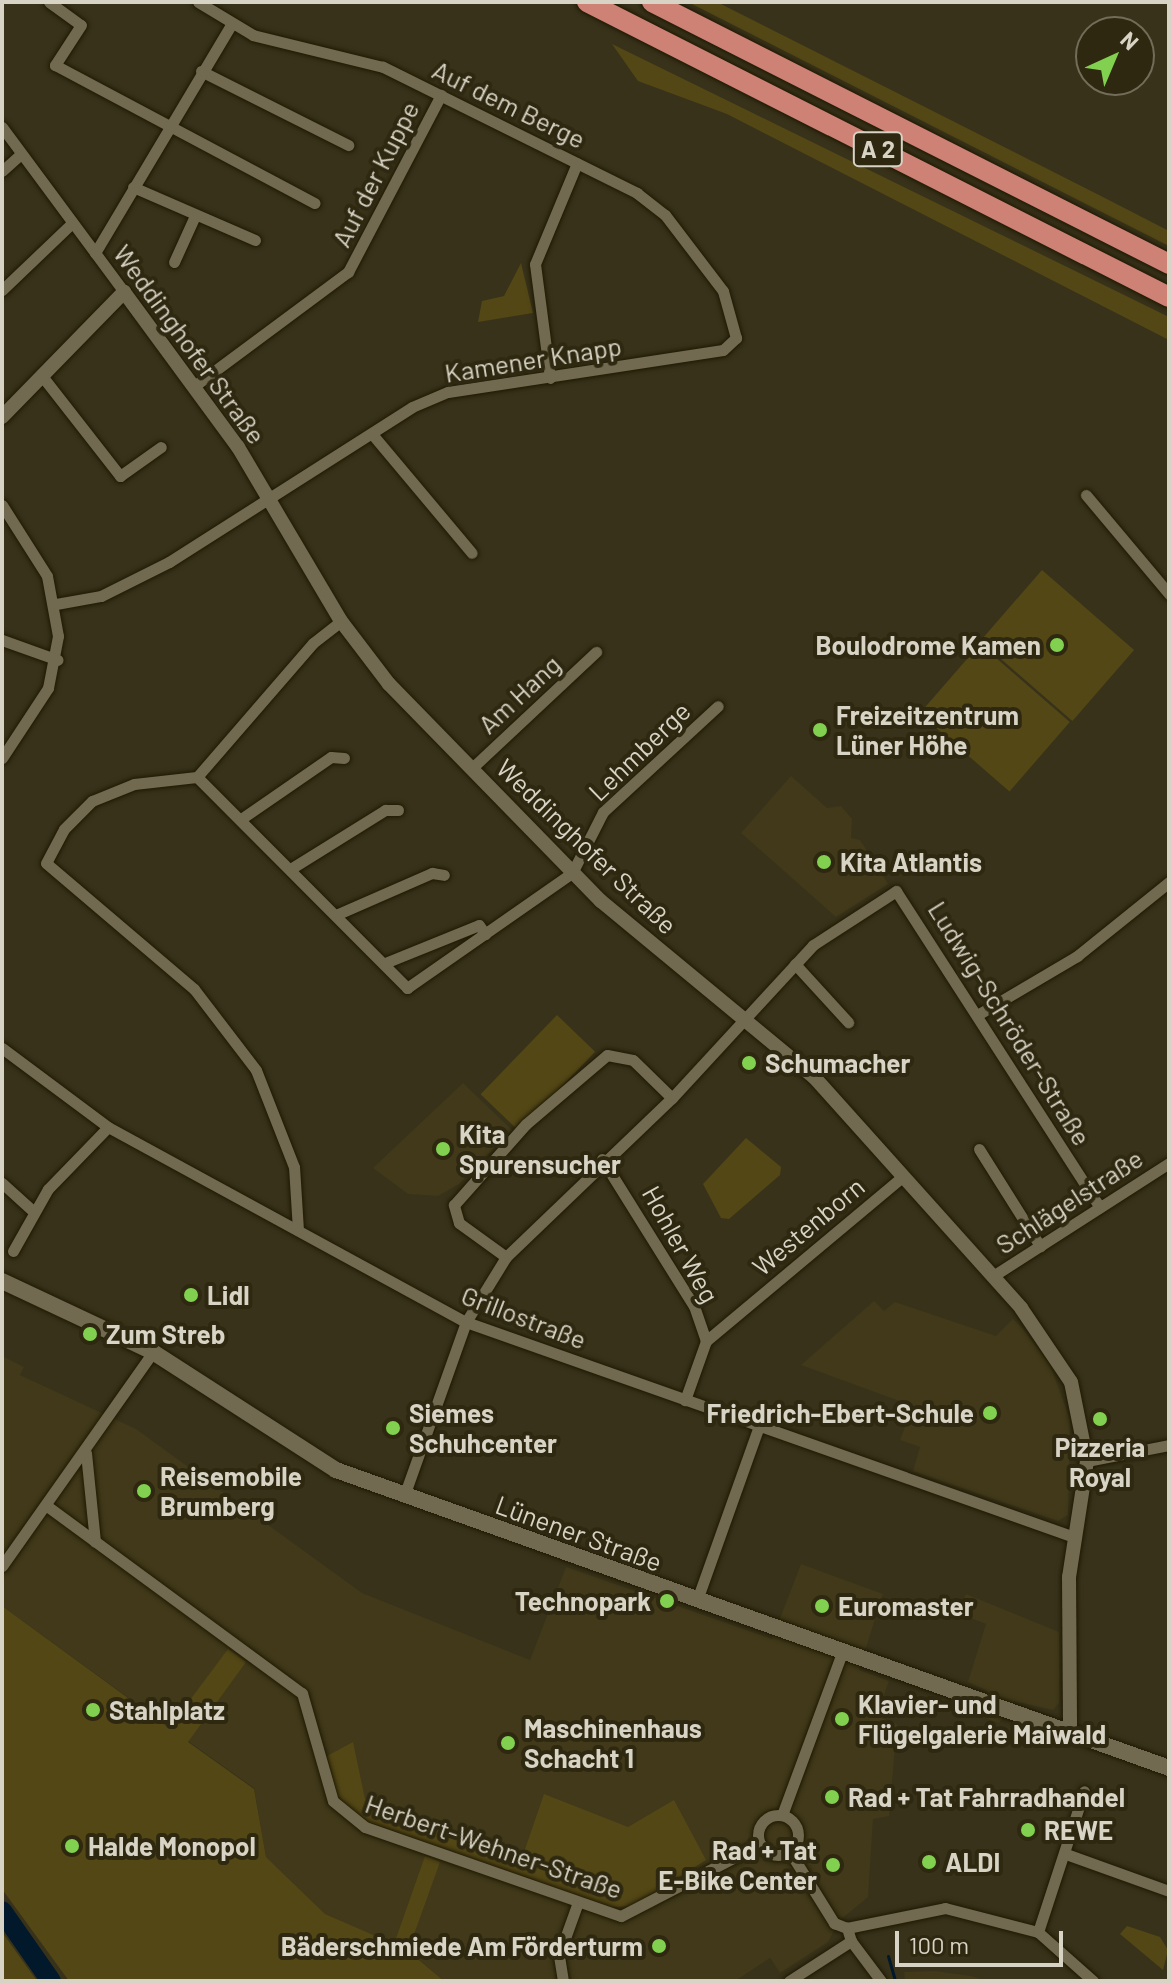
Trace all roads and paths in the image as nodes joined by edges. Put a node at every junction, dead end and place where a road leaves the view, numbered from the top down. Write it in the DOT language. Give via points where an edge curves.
graph roads {
  1 [pos="49,2"];
  2 [pos="198,2"];
  3 [pos="587,2"];
  4 [pos="652,2"];
  5 [pos="231,25"];
  6 [pos="201,71"];
  7 [pos="441,95"];
  8 [pos="2,127"];
  9 [pos="169,128"];
  10 [pos="348,145"];
  11 [pos="21,154"];
  12 [pos="577,163"];
  13 [pos="2,171"];
  14 [pos="133,187"];
  15 [pos="315,203"];
  16 [pos="194,218"];
  17 [pos="71,224"];
  18 [pos="255,240"];
  19 [pos="95,253"];
  20 [pos="174,262"];
  21 [pos="1169,264"];
  22 [pos="2,290"];
  23 [pos="124,292"];
  24 [pos="1169,297"];
  25 [pos="733,344"];
  26 [pos="42,376"];
  27 [pos="550,378"];
  28 [pos="193,387"];
  29 [pos="2,417"];
  30 [pos="372,434"];
  31 [pos="161,447"];
  32 [pos="1086,495"];
  33 [pos="270,499"];
  34 [pos="2,505"];
  35 [pos="472,553"];
  36 [pos="1169,594"];
  37 [pos="56,604"];
  38 [pos="341,621"];
  39 [pos="2,640"];
  40 [pos="596,652"];
  41 [pos="58,660"];
  42 [pos="718,706"];
  43 [pos="2,758"];
  44 [pos="344,758"];
  45 [pos="472,768"];
  46 [pos="197,777"];
  47 [pos="398,810"];
  48 [pos="241,819"];
  49 [pos="292,868"];
  50 [pos="572,873"];
  51 [pos="444,875"];
  52 [pos="1169,882"];
  53 [pos="338,914"];
  54 [pos="485,934"];
  55 [pos="385,963"];
  56 [pos="795,964"];
  57 [pos="979,1014"];
  58 [pos="746,1018"];
  59 [pos="848,1022"];
  60 [pos="2,1048"];
  61 [pos="672,1098"];
  62 [pos="108,1127"];
  63 [pos="979,1149"];
  64 [pos="602,1159"];
  65 [pos="1169,1163"];
  66 [pos="902,1177"];
  67 [pos="2,1183"];
  68 [pos="1100,1207"];
  69 [pos="34,1212"];
  70 [pos="298,1230"];
  71 [pos="1040,1246"];
  72 [pos="13,1251"];
  73 [pos="506,1257"];
  74 [pos="993,1276"];
  75 [pos="2,1281"];
  76 [pos="466,1322"];
  77 [pos="706,1341"];
  78 [pos="153,1352"];
  79 [pos="685,1400"];
  80 [pos="759,1426"];
  81 [pos="1169,1445"];
  82 [pos="86,1452"];
  83 [pos="1087,1461"];
  84 [pos="404,1496"];
  85 [pos="47,1506"];
  86 [pos="1074,1537"];
  87 [pos="95,1542"];
  88 [pos="2,1566"];
  89 [pos="697,1600"];
  90 [pos="843,1650"];
  91 [pos="1070,1732"];
  92 [pos="1169,1768"];
  93 [pos="1084,1791"];
  94 [pos="782,1815"];
  95 [pos="760,1844"];
  96 [pos="790,1852"];
  97 [pos="1066,1854"];
  98 [pos="1169,1891"];
  99 [pos="578,1902"];
  100 [pos="847,1928"];
  101 [pos="1038,1932"];
  102 [pos="851,1941"];
  103 [pos="563,1981"];
  104 [pos="789,1981"];
  105 [pos="881,1981"];
  106 [pos="1093,1981"];
  1 -- 9 [label="street" via="81,25 55,65"];
  2 -- 5 [label="street, Auf dem Berge"];
  3 -- 24 [label="highway, A 2"];
  4 -- 21 [label="highway, A 2"];
  5 -- 6 [label="street"];
  5 -- 7 [label="street, Auf dem Berge" via="366,61"];
  6 -- 9 [label="street"];
  6 -- 10 [label="street"];
  7 -- 12 [label="street, Auf dem Berge"];
  7 -- 28 [label="street, Auf der Kuppe" via="348,272"];
  8 -- 11 [label="street, Weddinghofer Straße"];
  9 -- 14 [label="street"];
  9 -- 15 [label="street"];
  11 -- 13 [label="street"];
  11 -- 17 [label="street, Weddinghofer Straße"];
  12 -- 25 [label="street, Auf dem Berge" via="665,215 723,291 737,331"];
  12 -- 27 [label="street" via="535,264"];
  14 -- 16 [label="street"];
  14 -- 19 [label="street"];
  16 -- 18 [label="street"];
  16 -- 20 [label="street"];
  17 -- 19 [label="street, Weddinghofer Straße"];
  17 -- 22 [label="street"];
  19 -- 23 [label="street, Weddinghofer Straße"];
  23 -- 26 [label="street"];
  23 -- 28 [label="street, Weddinghofer Straße"];
  25 -- 27 [label="street, Kamener Knapp"];
  26 -- 29 [label="street"];
  26 -- 31 [label="street" via="120,476"];
  27 -- 30 [label="street, Kamener Knapp" via="448,392"];
  28 -- 33 [label="street, Weddinghofer Straße"];
  30 -- 33 [label="street, Kamener Knapp"];
  30 -- 35 [label="street"];
  32 -- 36 [label="street"];
  33 -- 37 [label="street, Kamener Knapp" via="101,596"];
  33 -- 38 [label="street, Weddinghofer Straße"];
  34 -- 37 [label="street" via="47,576"];
  37 -- 41 [label="street"];
  38 -- 45 [label="street, Weddinghofer Straße" via="389,684"];
  38 -- 46 [label="street" via="313,643"];
  39 -- 41 [label="street"];
  40 -- 45 [label="street, Am Hang"];
  41 -- 43 [label="street" via="36,713"];
  42 -- 50 [label="street, Lehmberge" via="603,812"];
  44 -- 48 [label="street" via="331,757"];
  45 -- 50 [label="street, Weddinghofer Straße"];
  46 -- 48 [label="street"];
  46 -- 70 [label="street" via="134,784 92,801 64,829 46,863 159,956 235,1038 281,1118 299,1197"];
  47 -- 49 [label="street" via="385,810"];
  48 -- 49 [label="street"];
  49 -- 53 [label="street"];
  50 -- 54 [label="street"];
  50 -- 58 [label="street, Weddinghofer Straße"];
  51 -- 53 [label="street"];
  52 -- 57 [label="street" via="1077,956"];
  53 -- 55 [label="street"];
  54 -- 55 [label="street" via="479,925"];
  54 -- 55 [label="street" via="407,988"];
  56 -- 57 [label="street, Ludwig-Schröder-Straße" via="830,931 896,891"];
  56 -- 58 [label="street, Ludwig-Schröder-Straße"];
  56 -- 59 [label="street"];
  57 -- 68 [label="street, Ludwig-Schröder-Straße"];
  58 -- 61 [label="street, Ludwig-Schröder-Straße"];
  58 -- 66 [label="street, Weddinghofer Straße" via="814,1077"];
  60 -- 62 [label="street, Grillostraße"];
  61 -- 64 [label="street, Ludwig-Schröder-Straße"];
  61 -- 73 [label="street" via="633,1060 607,1055 526,1124 454,1205 459,1223"];
  62 -- 69 [label="street"];
  62 -- 70 [label="street, Grillostraße"];
  63 -- 71 [label="street"];
  64 -- 73 [label="street, Ludwig-Schröder-Straße"];
  64 -- 77 [label="street, Hohler Weg" via="668,1256"];
  65 -- 68 [label="street, Schlägelstraße"];
  66 -- 74 [label="street, Weddinghofer Straße"];
  66 -- 77 [label="street, Westenborn"];
  67 -- 69 [label="street"];
  68 -- 71 [label="street, Schlägelstraße"];
  69 -- 72 [label="street"];
  70 -- 76 [label="street, Grillostraße"];
  71 -- 74 [label="street, Schlägelstraße"];
  73 -- 76 [label="street, Ludwig-Schröder-Straße"];
  74 -- 83 [label="street, Weddinghofer Straße" via="1058,1354 1077,1400"];
  75 -- 78 [label="main road, Lünener Straße"];
  76 -- 79 [label="street, Grillostraße"];
  76 -- 84 [label="street, Ludwig-Schröder-Straße"];
  77 -- 79 [label="street, Hohler Weg"];
  78 -- 82 [label="street"];
  78 -- 84 [label="main road, Lünener Straße" via="287,1445"];
  79 -- 80 [label="street, Grillostraße"];
  80 -- 86 [label="street, Grillostraße"];
  80 -- 89 [label="street"];
  81 -- 83 [label="street"];
  82 -- 85 [label="street"];
  82 -- 87 [label="street"];
  83 -- 86 [label="street, Weddinghofer Straße"];
  84 -- 89 [label="main road, Lünener Straße"];
  85 -- 87 [label="street, Herbert-Wehner-Straße"];
  85 -- 88 [label="street"];
  86 -- 91 [label="street, Weddinghofer Straße"];
  87 -- 99 [label="street, Herbert-Wehner-Straße" via="302,1693 314,1716 329,1791 349,1819"];
  89 -- 90 [label="main road, Lünener Straße"];
  90 -- 91 [label="main road, Lünener Straße"];
  90 -- 94 [label="street, Herbert-Wehner-Straße"];
  91 -- 92 [label="main road, Lünener Straße"];
  93 -- 97 [label="street"];
  94 -- 95 [label="street, Herbert-Wehner-Straße" via="761,1824"];
  94 -- 96 [label="street" via="799,1834"];
  95 -- 96 [label="street" via="777,1856"];
  95 -- 99 [label="street, Herbert-Wehner-Straße" via="627,1915"];
  96 -- 100 [label="street" via="834,1923"];
  97 -- 98 [label="street"];
  97 -- 101 [label="street"];
  99 -- 103 [label="street" via="559,1955"];
  100 -- 101 [label="street" via="945,1908"];
  100 -- 102 [label="street"];
  101 -- 106 [label="street"];
  102 -- 104 [label="street"];
  102 -- 105 [label="street"];
}
